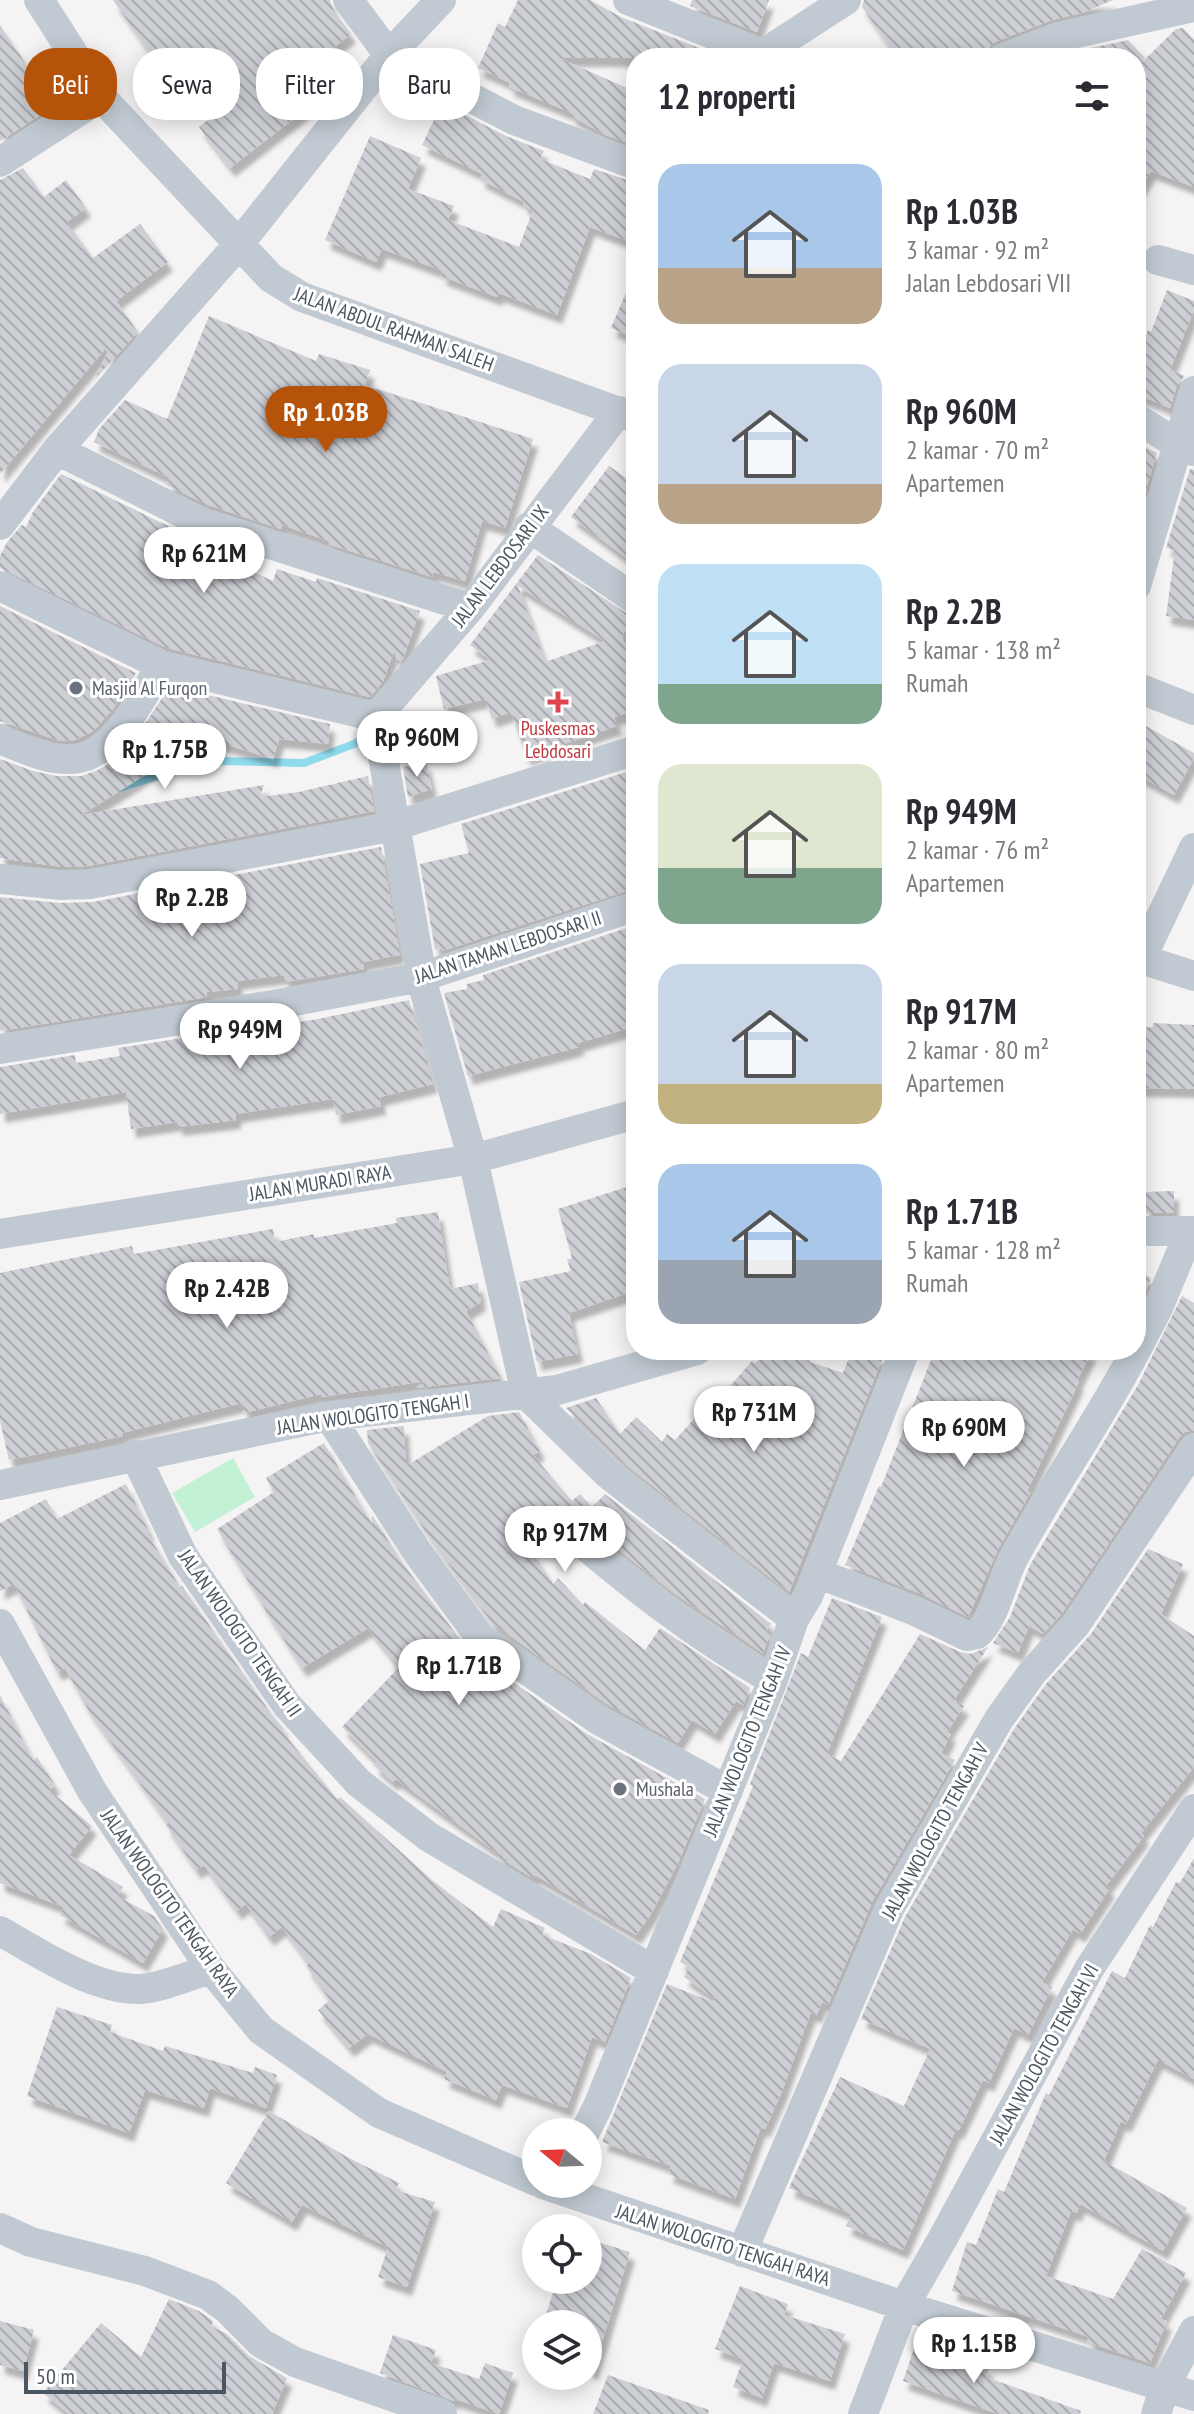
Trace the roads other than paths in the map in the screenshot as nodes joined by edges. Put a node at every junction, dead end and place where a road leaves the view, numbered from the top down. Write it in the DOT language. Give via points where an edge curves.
graph roads {
  1 [pos="39,0"];
  2 [pos="348,0"];
  3 [pos="441,0"];
  4 [pos="628,0"];
  5 [pos="846,0"];
  6 [pos="1194,7"];
  7 [pos="70,48"];
  8 [pos="384,48"];
  9 [pos="396,48"];
  10 [pos="747,48"];
  11 [pos="778,48"];
  12 [pos="1029,48"];
  13 [pos="379,68"];
  14 [pos="480,102"];
  15 [pos="117,114"];
  16 [pos="65,120"];
  17 [pos="626,161"];
  18 [pos="0,162"];
  19 [pos="238,245"];
  20 [pos="1158,260"];
  21 [pos="1194,270"];
  22 [pos="1194,391"];
  23 [pos="626,413"];
  24 [pos="626,416"];
  25 [pos="1146,424"];
  26 [pos="1187,448"];
  27 [pos="57,450"];
  28 [pos="0,525"];
  29 [pos="529,527"];
  30 [pos="1146,559"];
  31 [pos="0,586"];
  32 [pos="626,593"];
  33 [pos="470,608"];
  34 [pos="161,665"];
  35 [pos="1146,691"];
  36 [pos="1194,710"];
  37 [pos="377,720"];
  38 [pos="0,739"];
  39 [pos="626,753"];
  40 [pos="394,826"];
  41 [pos="1194,848"];
  42 [pos="0,879"];
  43 [pos="626,909"];
  44 [pos="1146,946"];
  45 [pos="1146,962"];
  46 [pos="1194,976"];
  47 [pos="421,977"];
  48 [pos="0,1049"];
  49 [pos="626,1117"];
  50 [pos="473,1159"];
  51 [pos="1146,1231"];
  52 [pos="1192,1231"];
  53 [pos="0,1234"];
  54 [pos="1146,1331"];
  55 [pos="662,1360"];
  56 [pos="901,1360"];
  57 [pos="1131,1360"];
  58 [pos="526,1394"];
  59 [pos="329,1416"];
  60 [pos="1194,1448"];
  61 [pos="135,1455"];
  62 [pos="0,1485"];
  63 [pos="561,1525"];
  64 [pos="817,1573"];
  65 [pos="794,1619"];
  66 [pos="0,1624"];
  67 [pos="773,1680"];
  68 [pos="728,1791"];
  69 [pos="1194,1809"];
  70 [pos="0,1931"];
  71 [pos="211,1969"];
  72 [pos="654,1971"];
  73 [pos="592,2118"];
  74 [pos="522,2174"];
  75 [pos="586,2198"];
  76 [pos="0,2228"];
  77 [pos="742,2252"];
  78 [pos="904,2306"];
  79 [pos="1194,2331"];
  80 [pos="1194,2396"];
  81 [pos="1160,2400"];
  82 [pos="442,2414"];
  83 [pos="863,2414"];
  1 -- 7 [label="street, JALAN ABDUL RAHMAN SALEH"];
  2 -- 8 [label="street"];
  3 -- 9 [label="street"];
  4 -- 10 [label="street"];
  5 -- 11 [label="street"];
  6 -- 12 [label="street"];
  13 -- 19 [label="street"];
  14 -- 17 [label="street"];
  15 -- 19 [label="street, JALAN ABDUL RAHMAN SALEH"];
  16 -- 18 [label="street"];
  19 -- 23 [label="street, JALAN ABDUL RAHMAN SALEH" via="271,278 302,297"];
  19 -- 27 [label="street"];
  20 -- 21 [label="street"];
  22 -- 26 [label="street"];
  24 -- 29 [label="street, JALAN LEBDOSARI IX"];
  25 -- 26 [label="street"];
  26 -- 30 [label="street"];
  27 -- 28 [label="street"];
  27 -- 33 [label="street" via="201,522"];
  29 -- 32 [label="street"];
  29 -- 33 [label="street, JALAN LEBDOSARI IX"];
  31 -- 34 [label="street"];
  33 -- 37 [label="street, JALAN LEBDOSARI IX"];
  34 -- 37 [label="street"];
  34 -- 38 [label="street" via="134,712 82,758 59,758"];
  35 -- 36 [label="street"];
  37 -- 40 [label="street"];
  39 -- 40 [label="street"];
  40 -- 42 [label="street" via="90,884"];
  40 -- 47 [label="street"];
  41 -- 44 [label="street"];
  43 -- 47 [label="street, JALAN TAMAN LEBDOSARI II"];
  45 -- 46 [label="street"];
  47 -- 48 [label="street, JALAN TAMAN LEBDOSARI II"];
  47 -- 50 [label="street"];
  49 -- 50 [label="street, JALAN MURADI RAYA"];
  50 -- 53 [label="street, JALAN MURADI RAYA"];
  50 -- 58 [label="street"];
  51 -- 52 [label="street"];
  52 -- 54 [label="street"];
  55 -- 58 [label="street, JALAN WOLOGITO TENGAH I"];
  56 -- 64 [label="street, JALAN WOLOGITO TENGAH IV"];
  57 -- 64 [label="street" via="1013,1559 977,1634 967,1636"];
  58 -- 59 [label="street, JALAN WOLOGITO TENGAH I"];
  58 -- 65 [label="street" via="608,1474"];
  59 -- 61 [label="street, JALAN WOLOGITO TENGAH I"];
  59 -- 68 [label="street" via="480,1637 597,1719"];
  60 -- 77 [label="street, JALAN WOLOGITO TENGAH V" via="1076,1624 999,1719 889,1909"];
  61 -- 62 [label="street, JALAN WOLOGITO TENGAH I"];
  61 -- 72 [label="street, JALAN WOLOGITO TENGAH II" via="183,1556 287,1705 359,1783 429,1837"];
  63 -- 67 [label="street" via="697,1633"];
  64 -- 65 [label="street, JALAN WOLOGITO TENGAH IV"];
  65 -- 67 [label="street, JALAN WOLOGITO TENGAH IV"];
  66 -- 71 [label="street, JALAN WOLOGITO TENGAH RAYA" via="92,1791"];
  67 -- 68 [label="street, JALAN WOLOGITO TENGAH IV"];
  68 -- 72 [label="street, JALAN WOLOGITO TENGAH IV"];
  69 -- 78 [label="street, JALAN WOLOGITO TENGAH VI" via="1089,1969"];
  70 -- 71 [label="street" via="109,1985 141,1989"];
  71 -- 74 [label="street, JALAN WOLOGITO TENGAH RAYA" via="261,2030 379,2113"];
  72 -- 73 [label="street, JALAN WOLOGITO TENGAH IV"];
  75 -- 77 [label="street, JALAN WOLOGITO TENGAH RAYA"];
  76 -- 82 [label="street" via="208,2295 261,2343 295,2362"];
  77 -- 78 [label="street, JALAN WOLOGITO TENGAH RAYA"];
  78 -- 81 [label="street, JALAN WOLOGITO TENGAH RAYA"];
  78 -- 83 [label="street, JALAN WOLOGITO TENGAH VI"];
  79 -- 81 [label="street"];
  80 -- 81 [label="street, JALAN WOLOGITO TENGAH RAYA"];
}
